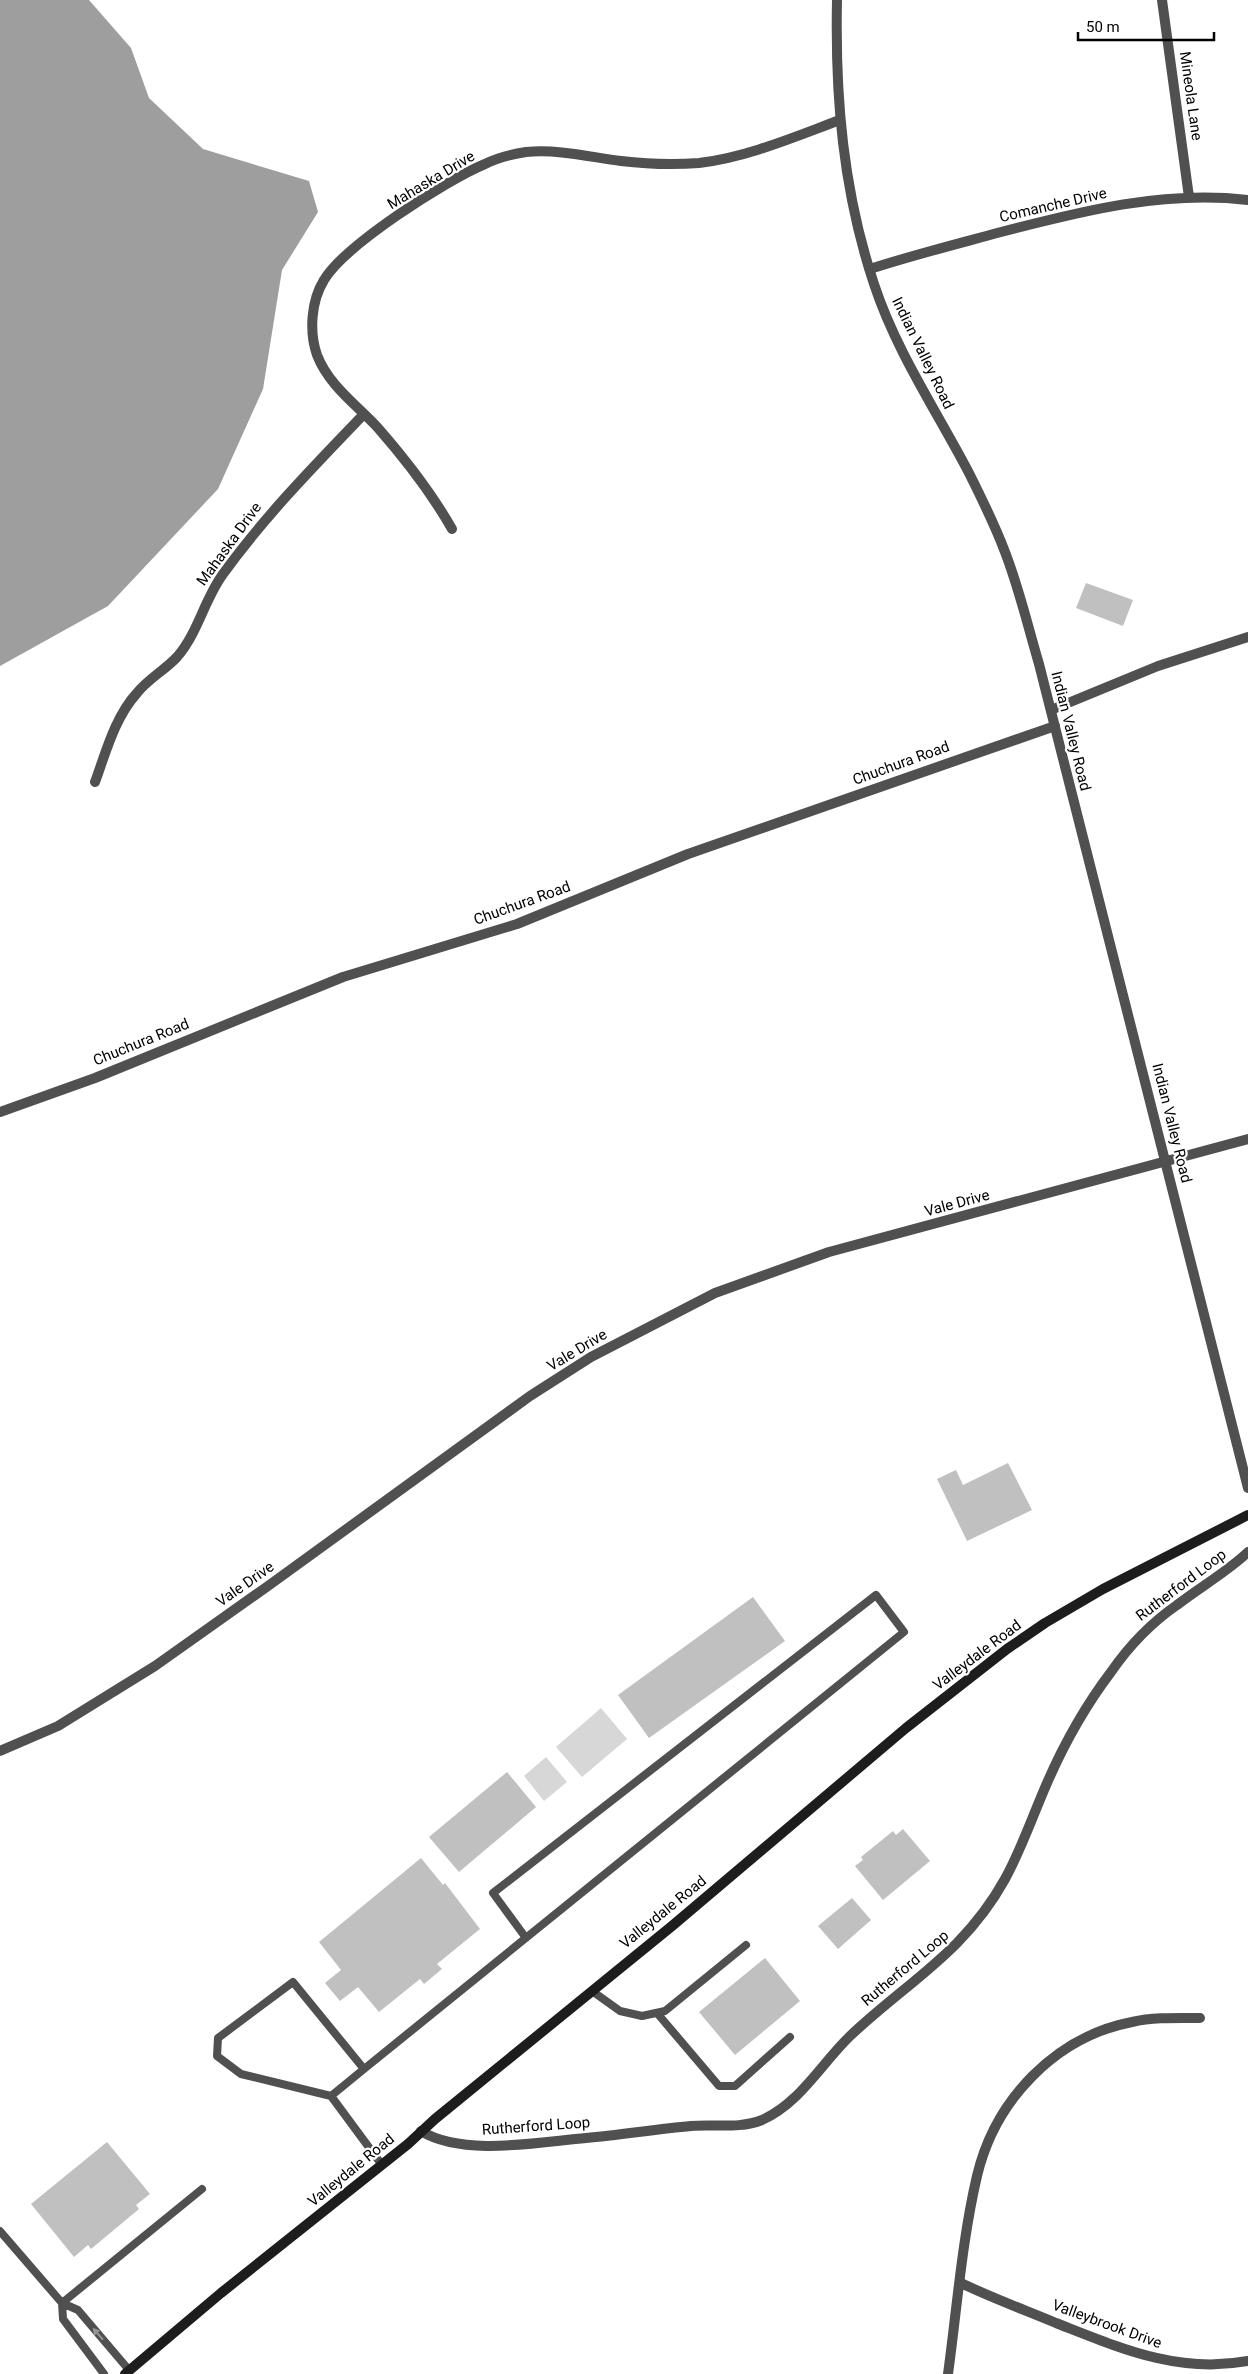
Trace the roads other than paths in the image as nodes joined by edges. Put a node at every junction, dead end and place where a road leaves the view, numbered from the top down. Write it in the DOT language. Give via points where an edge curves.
graph roads {
  1 [pos="836,0"];
  2 [pos="1162,0"];
  3 [pos="840,120"];
  4 [pos="1189,197"];
  5 [pos="1248,200"];
  6 [pos="870,269"];
  7 [pos="364,414"];
  8 [pos="452,529"];
  9 [pos="1248,637"];
  10 [pos="1051,710"];
  11 [pos="1054,726"];
  12 [pos="95,782"];
  13 [pos="0,1112"];
  14 [pos="1248,1139"];
  15 [pos="1166,1161"];
  16 [pos="1248,1488"];
  17 [pos="1248,1515"];
  18 [pos="1248,1552"];
  19 [pos="0,1751"];
  20 [pos="526,1938"];
  21 [pos="746,1945"];
  22 [pos="592,1991"];
  23 [pos="657,2013"];
  24 [pos="1200,2018"];
  25 [pos="790,2037"];
  26 [pos="364,2069"];
  27 [pos="331,2096"];
  28 [pos="421,2131"];
  29 [pos="382,2165"];
  30 [pos="202,2189"];
  31 [pos="0,2231"];
  32 [pos="961,2283"];
  33 [pos="62,2303"];
  34 [pos="1248,2361"];
  35 [pos="127,2372"];
  36 [pos="104,2374"];
  37 [pos="948,2374"];
  1 -- 3 [label="street, Indian Valley Road"];
  2 -- 4 [label="street, Mineola Lane"];
  3 -- 6 [label="street, Indian Valley Road" via="848,184"];
  3 -- 7 [label="street, Mahaska Drive" via="738,156 698,163 654,164 573,153 525,152 484,164 422,200 348,252 334,265 317,293 312,330 317,355 346,398"];
  4 -- 5 [label="street, Comanche Drive"];
  4 -- 6 [label="street, Comanche Drive" via="1142,201 1084,212"];
  6 -- 10 [label="street, Indian Valley Road" via="886,317 912,372 968,473 1006,554"];
  7 -- 8 [label="street, Mahaska Drive" via="433,495"];
  7 -- 12 [label="street, Mahaska Drive" via="276,507 223,574 176,657 137,693 123,713"];
  9 -- 10 [label="street" via="1158,666"];
  10 -- 11 [label="street, Indian Valley Road"];
  11 -- 13 [label="street, Chuchura Road" via="688,854 516,924 343,977 95,1078"];
  11 -- 15 [label="street, Indian Valley Road"];
  14 -- 15 [label="street, Vale Drive"];
  15 -- 16 [label="street, Indian Valley Road"];
  15 -- 19 [label="street, Vale Drive" via="829,1252 715,1293 591,1357 530,1396 155,1666 58,1726"];
  17 -- 22 [label="main road, Valleydale Road" via="1103,1589 1007,1649 906,1728"];
  18 -- 28 [label="street, Rutherford Loop" via="1152,1625 1132,1644 1109,1674 1058,1758 1006,1878 987,1910 966,1936 940,1962 850,2035 793,2100 777,2112 760,2121 739,2125 692,2126 516,2144 457,2143"];
  20 -- 20 [label="lane" via="904,1632 876,1594 493,1893"];
  20 -- 26 [label="lane"];
  21 -- 23 [label="lane" via="665,2011"];
  22 -- 23 [label="lane" via="620,2011 642,2016"];
  22 -- 28 [label="main road, Valleydale Road"];
  23 -- 25 [label="lane" via="719,2086 735,2086"];
  24 -- 32 [label="street" via="1132,2022 1110,2028 1080,2040 1037,2070 1019,2090 988,2143 977,2175"];
  26 -- 27 [label="lane"];
  26 -- 27 [label="lane" via="293,1982 218,2038 216,2056 241,2074"];
  27 -- 29 [label="lane"];
  28 -- 29 [label="main road, Valleydale Road"];
  29 -- 35 [label="main road, Valleydale Road"];
  30 -- 33 [label="lane"];
  31 -- 33 [label="lane"];
  32 -- 34 [label="street, Valleybrook Drive" via="1150,2359 1187,2365"];
  32 -- 37 [label="street"];
  35 -- 33 [label="lane, one-way" via="78,2310"];
  33 -- 36 [label="lane" via="63,2319"];
}
